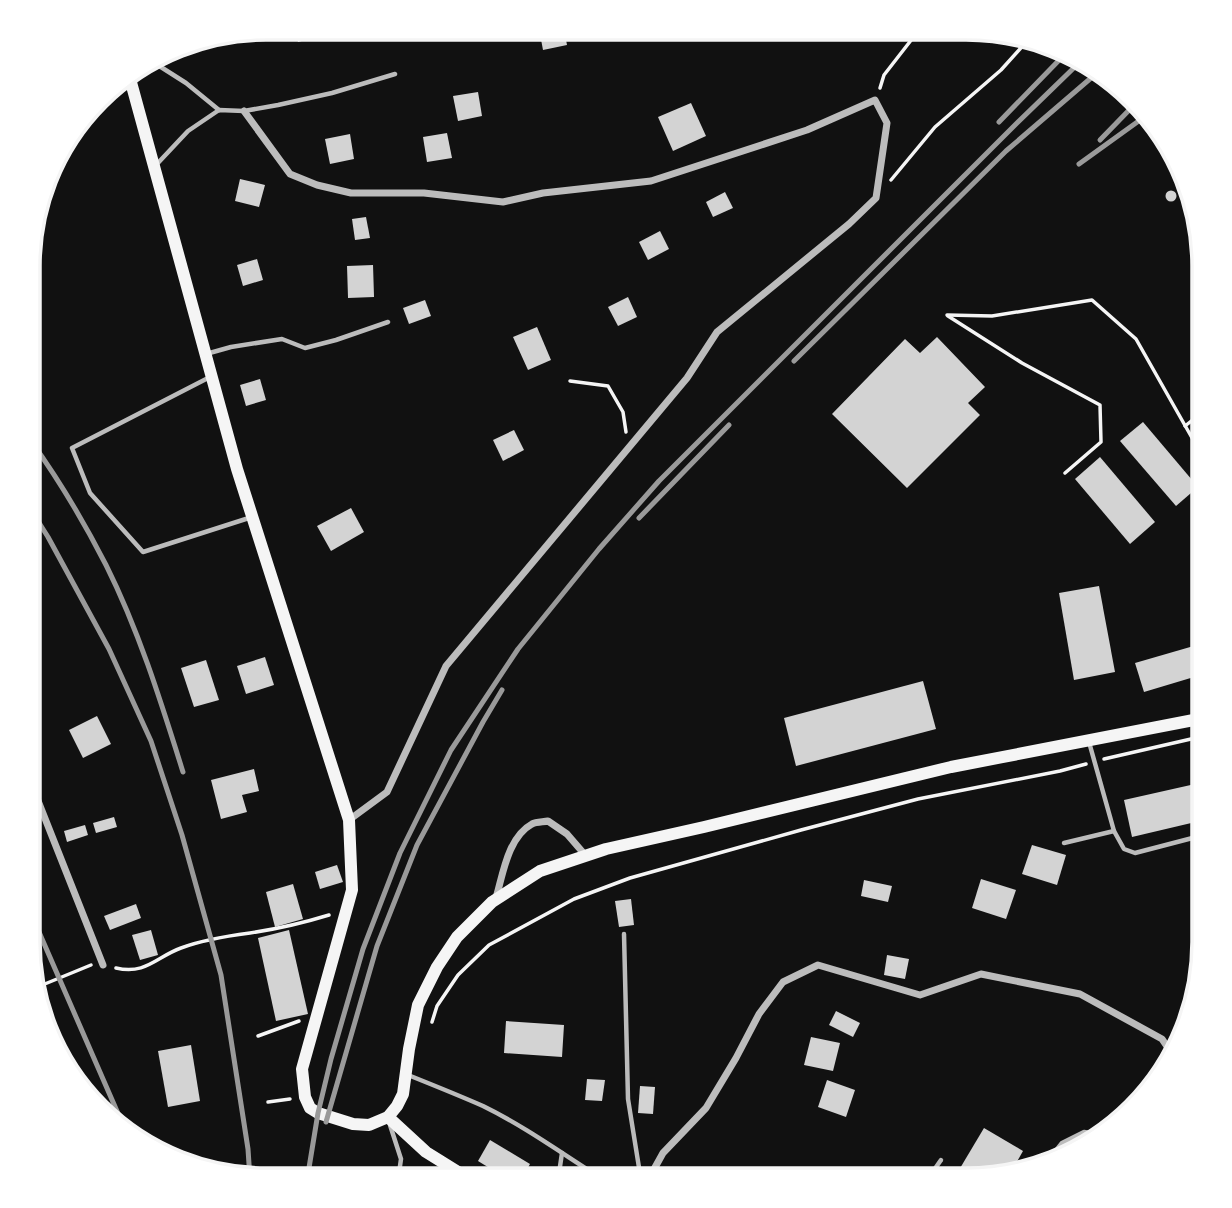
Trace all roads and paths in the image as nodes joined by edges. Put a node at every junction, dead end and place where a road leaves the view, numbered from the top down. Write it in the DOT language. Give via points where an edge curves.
graph roads {
  1 [pos="911,40"];
  2 [pos="1021,47"];
  3 [pos="160,67"];
  4 [pos="394,74"];
  5 [pos="132,85"];
  6 [pos="875,100"];
  7 [pos="219,110"];
  8 [pos="244,111"];
  9 [pos="154,167"];
  10 [pos="876,198"];
  11 [pos="388,322"];
  12 [pos="205,354"];
  13 [pos="211,376"];
  14 [pos="570,381"];
  15 [pos="1191,421"];
  16 [pos="1185,426"];
  17 [pos="1191,437"];
  18 [pos="628,448"];
  19 [pos="1065,474"];
  20 [pos="252,517"];
  21 [pos="1191,720"];
  22 [pos="1191,739"];
  23 [pos="1088,741"];
  24 [pos="1105,759"];
  25 [pos="1092,762"];
  26 [pos="41,808"];
  27 [pos="349,820"];
  28 [pos="1114,831"];
  29 [pos="1191,838"];
  30 [pos="1064,843"];
  31 [pos="586,856"];
  32 [pos="495,899"];
  33 [pos="348,909"];
  34 [pos="624,934"];
  35 [pos="103,965"];
  36 [pos="45,984"];
  37 [pos="317,1015"];
  38 [pos="429,1029"];
  39 [pos="258,1036"];
  40 [pos="1166,1045"];
  41 [pos="406,1074"];
  42 [pos="305,1097"];
  43 [pos="268,1102"];
  44 [pos="388,1117"];
  45 [pos="1087,1132"];
  46 [pos="1057,1149"];
  47 [pos="562,1153"];
  48 [pos="941,1160"];
  49 [pos="400,1167"];
  50 [pos="450,1167"];
  51 [pos="560,1167"];
  52 [pos="584,1167"];
  53 [pos="639,1167"];
  54 [pos="655,1167"];
  55 [pos="936,1167"];
  1 -- 6 [label="path" via="884,75"];
  2 -- 10 [label="path" via="935,127"];
  3 -- 7 [label="lane"];
  4 -- 8 [label="lane" via="332,93"];
  5 -- 9 [label="main road"];
  6 -- 8 [label="street" via="807,130 651,181 503,202 424,193 351,192 317,185 290,174"];
  6 -- 10 [label="street" via="887,123"];
  7 -- 8 [label="lane"];
  7 -- 9 [label="lane" via="188,131"];
  9 -- 12 [label="main road"];
  10 -- 18 [label="street" via="717,332 687,378"];
  11 -- 12 [label="lane" via="305,348 282,339"];
  12 -- 13 [label="main road"];
  13 -- 20 [label="main road"];
  13 -- 20 [label="lane" via="72,448 90,493 143,552"];
  14 -- 18 [label="path" via="608,386 624,412"];
  15 -- 16 [label="path"];
  16 -- 17 [label="path"];
  16 -- 19 [label="path" via="1136,340 1092,300 992,316 947,315 1100,405 1101,442"];
  18 -- 27 [label="street" via="446,666 387,792"];
  20 -- 27 [label="main road"];
  21 -- 23 [label="main road"];
  22 -- 24 [label="path"];
  23 -- 28 [label="lane"];
  23 -- 31 [label="main road" via="951,767"];
  25 -- 38 [label="path" via="814,826 630,878 574,899 489,946 458,975"];
  26 -- 35 [label="street"];
  27 -- 33 [label="main road" via="352,890"];
  28 -- 29 [label="lane" via="1124,849 1135,853"];
  28 -- 30 [label="lane"];
  31 -- 32 [label="main road" via="540,871"];
  31 -- 32 [label="street" via="548,821 533,823 514,843"];
  32 -- 41 [label="main road" via="457,937 428,984 418,1005"];
  33 -- 35 [label="path" via="296,925 180,948 151,965 125,971"];
  33 -- 37 [label="main road"];
  34 -- 53 [label="lane" via="628,1098"];
  35 -- 36 [label="path" via="92,964"];
  37 -- 39 [label="path"];
  37 -- 42 [label="main road" via="302,1069"];
  40 -- 54 [label="street" via="1080,994 981,974 920,995 818,965 783,982 759,1014 706,1108"];
  41 -- 44 [label="main road" via="403,1094"];
  41 -- 47 [label="lane" via="483,1106"];
  42 -- 43 [label="path"];
  42 -- 44 [label="main road" via="317,1113 353,1124 369,1125"];
  44 -- 49 [label="lane"];
  44 -- 50 [label="main road"];
  45 -- 46 [label="lane"];
  47 -- 51 [label="lane"];
  47 -- 52 [label="lane"];
  48 -- 55 [label="lane"];
}
